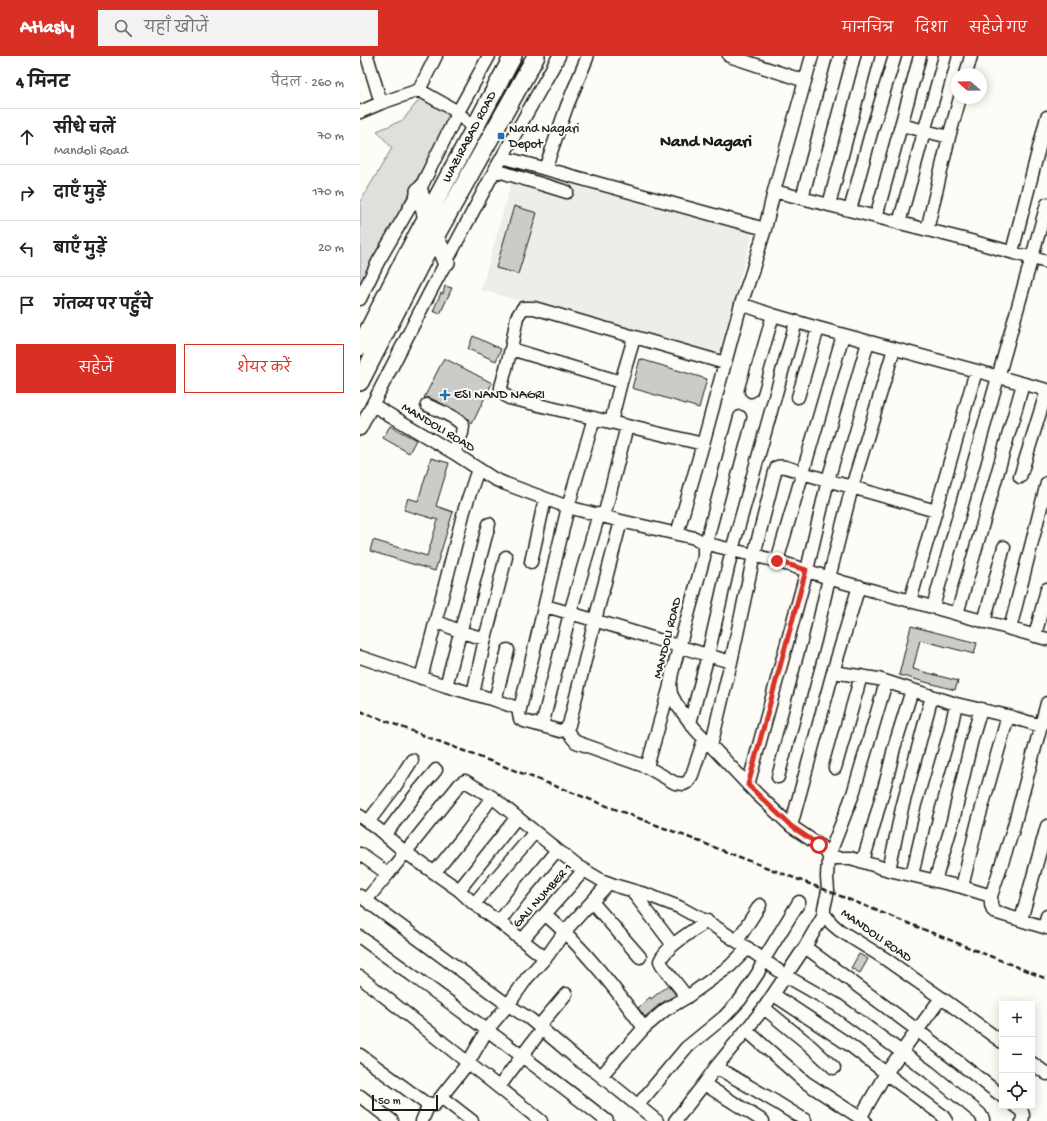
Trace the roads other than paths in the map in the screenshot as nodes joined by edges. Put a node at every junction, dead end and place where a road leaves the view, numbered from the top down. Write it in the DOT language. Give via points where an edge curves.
graph roads {
  1 [pos="367,56"];
  2 [pos="436,56"];
  3 [pos="488,56"];
  4 [pos="513,56"];
  5 [pos="536,56"];
  6 [pos="559,56"];
  7 [pos="729,56"];
  8 [pos="812,56"];
  9 [pos="840,56"];
  10 [pos="868,56"];
  11 [pos="895,56"];
  12 [pos="920,56"];
  13 [pos="945,56"];
  14 [pos="971,56"];
  15 [pos="587,58"];
  16 [pos="968,68"];
  17 [pos="805,81"];
  18 [pos="419,90"];
  19 [pos="381,103"];
  20 [pos="958,104"];
  21 [pos="360,112"];
  22 [pos="458,112"];
  23 [pos="1047,117"];
  24 [pos="901,125"];
  25 [pos="474,129"];
  26 [pos="926,131"];
  27 [pos="949,137"];
  28 [pos="502,157"];
  29 [pos="545,169"];
  30 [pos="495,170"];
  31 [pos="419,191"];
  32 [pos="774,191"];
  33 [pos="568,192"];
  34 [pos="802,198"];
  35 [pos="1047,204"];
  36 [pos="829,205"];
  37 [pos="850,210"];
  38 [pos="876,217"];
  39 [pos="427,218"];
  40 [pos="899,223"];
  41 [pos="765,228"];
  42 [pos="927,230"];
  43 [pos="435,237"];
  44 [pos="1012,252"];
  45 [pos="1032,257"];
  46 [pos="446,262"];
  47 [pos="1047,262"];
  48 [pos="360,299"];
  49 [pos="741,304"];
  50 [pos="773,316"];
  51 [pos="796,322"];
  52 [pos="818,328"];
  53 [pos="843,335"];
  54 [pos="634,338"];
  55 [pos="868,342"];
  56 [pos="360,347"];
  57 [pos="511,349"];
  58 [pos="894,350"];
  59 [pos="725,363"];
  60 [pos="976,372"];
  61 [pos="998,377"];
  62 [pos="360,382"];
  63 [pos="621,382"];
  64 [pos="1023,384"];
  65 [pos="1047,390"];
  66 [pos="750,391"];
  67 [pos="798,397"];
  68 [pos="372,405"];
  69 [pos="426,405"];
  70 [pos="740,417"];
  71 [pos="594,418"];
  72 [pos="611,422"];
  73 [pos="627,426"];
  74 [pos="360,429"];
  75 [pos="703,444"];
  76 [pos="454,453"];
  77 [pos="478,469"];
  78 [pos="802,473"];
  79 [pos="1020,477"];
  80 [pos="828,480"];
  81 [pos="852,487"];
  82 [pos="1046,490"];
  83 [pos="545,499"];
  84 [pos="568,507"];
  85 [pos="936,512"];
  86 [pos="601,515"];
  87 [pos="621,521"];
  88 [pos="489,524"];
  89 [pos="677,534"];
  90 [pos="705,543"];
  91 [pos="1004,547"];
  92 [pos="732,550"];
  93 [pos="754,556"];
  94 [pos="506,557"];
  95 [pos="777,561"];
  96 [pos="531,562"];
  97 [pos="806,570"];
  98 [pos="829,578"];
  99 [pos="859,586"];
  100 [pos="1047,589"];
  101 [pos="910,601"];
  102 [pos="545,606"];
  103 [pos="933,607"];
  104 [pos="570,612"];
  105 [pos="957,614"];
  106 [pos="595,620"];
  107 [pos="436,621"];
  108 [pos="984,622"];
  109 [pos="1010,629"];
  110 [pos="461,632"];
  111 [pos="1035,636"];
  112 [pos="485,639"];
  113 [pos="1047,639"];
  114 [pos="679,647"];
  115 [pos="508,650"];
  116 [pos="708,655"];
  117 [pos="360,657"];
  118 [pos="731,662"];
  119 [pos="833,672"];
  120 [pos="861,676"];
  121 [pos="421,678"];
  122 [pos="886,682"];
  123 [pos="670,685"];
  124 [pos="446,686"];
  125 [pos="912,690"];
  126 [pos="473,694"];
  127 [pos="932,696"];
  128 [pos="495,700"];
  129 [pos="1047,703"];
  130 [pos="956,704"];
  131 [pos="520,709"];
  132 [pos="981,709"];
  133 [pos="1008,716"];
  134 [pos="690,723"];
  135 [pos="542,726"];
  136 [pos="1041,726"];
  137 [pos="565,729"];
  138 [pos="707,742"];
  139 [pos="412,760"];
  140 [pos="647,767"];
  141 [pos="835,768"];
  142 [pos="436,770"];
  143 [pos="778,777"];
  144 [pos="748,785"];
  145 [pos="492,797"];
  146 [pos="517,817"];
  147 [pos="364,819"];
  148 [pos="791,826"];
  149 [pos="1047,826"];
  150 [pos="535,832"];
  151 [pos="385,835"];
  152 [pos="557,850"];
  153 [pos="405,852"];
  154 [pos="360,854"];
  155 [pos="828,860"];
  156 [pos="863,861"];
  157 [pos="584,870"];
  158 [pos="889,870"];
  159 [pos="435,872"];
  160 [pos="388,874"];
  161 [pos="912,875"];
  162 [pos="935,881"];
  163 [pos="609,884"];
  164 [pos="962,887"];
  165 [pos="459,890"];
  166 [pos="632,891"];
  167 [pos="991,896"];
  168 [pos="363,898"];
  169 [pos="592,902"];
  170 [pos="799,902"];
  171 [pos="474,904"];
  172 [pos="760,905"];
  173 [pos="545,914"];
  174 [pos="824,914"];
  175 [pos="1021,920"];
  176 [pos="499,922"];
  177 [pos="707,922"];
  178 [pos="1046,924"];
  179 [pos="565,931"];
  180 [pos="360,937"];
  181 [pos="522,940"];
  182 [pos="737,941"];
  183 [pos="673,945"];
  184 [pos="805,947"];
  185 [pos="748,948"];
  186 [pos="640,957"];
  187 [pos="544,958"];
  188 [pos="764,959"];
  189 [pos="786,976"];
  190 [pos="360,977"];
  191 [pos="566,994"];
  192 [pos="774,995"];
  193 [pos="687,997"];
  194 [pos="941,998"];
  195 [pos="508,1005"];
  196 [pos="764,1008"];
  197 [pos="541,1028"];
  198 [pos="644,1028"];
  199 [pos="487,1030"];
  200 [pos="746,1030"];
  201 [pos="917,1030"];
  202 [pos="999,1040"];
  203 [pos="902,1052"];
  204 [pos="360,1055"];
  205 [pos="522,1056"];
  206 [pos="468,1063"];
  207 [pos="1035,1065"];
  208 [pos="716,1067"];
  209 [pos="834,1068"];
  210 [pos="886,1073"];
  211 [pos="1047,1074"];
  212 [pos="601,1076"];
  213 [pos="704,1084"];
  214 [pos="499,1087"];
  215 [pos="999,1094"];
  216 [pos="360,1096"];
  217 [pos="441,1097"];
  218 [pos="429,1104"];
  219 [pos="638,1105"];
  220 [pos="1018,1109"];
  221 [pos="863,1119"];
  222 [pos="805,1120"];
  223 [pos="392,1121"];
  224 [pos="422,1121"];
  225 [pos="472,1121"];
  226 [pos="541,1121"];
  227 [pos="607,1121"];
  228 [pos="657,1121"];
  229 [pos="675,1121"];
  230 [pos="763,1121"];
  231 [pos="946,1121"];
  232 [pos="983,1121"];
  233 [pos="1022,1121"];
  1 -- 19 [label="street"];
  2 -- 18 [label="street"];
  3 -- 22 [label="street"];
  4 -- 25 [label="highway, WAZIRABAD ROAD"];
  5 -- 43 [label="highway, WAZIRABAD ROAD"];
  6 -- 28 [label="street"];
  7 -- 17 [label="street"];
  8 -- 17 [label="street"];
  9 -- 34 [label="street"];
  10 -- 36 [label="street"];
  11 -- 37 [label="street"];
  12 -- 24 [label="street"];
  13 -- 26 [label="street"];
  14 -- 16 [label="street"];
  15 -- 29 [label="street"];
  17 -- 32 [label="street"];
  18 -- 19 [label="street"];
  18 -- 22 [label="street"];
  19 -- 21 [label="street"];
  20 -- 27 [label="street"];
  22 -- 25 [label="street"];
  22 -- 31 [label="street"];
  23 -- 44 [label="street"];
  24 -- 26 [label="street"];
  24 -- 38 [label="street"];
  25 -- 39 [label="highway, WAZIRABAD ROAD"];
  26 -- 27 [label="street"];
  26 -- 40 [label="street"];
  27 -- 42 [label="street"];
  28 -- 29 [label="street"];
  28 -- 30 [label="street"];
  29 -- 41 [label="street"];
  30 -- 33 [label="street"];
  30 -- 46 [label="street"];
  31 -- 39 [label="highway"];
  31 -- 48 [label="street"];
  32 -- 34 [label="street"];
  32 -- 41 [label="street"];
  34 -- 36 [label="street"];
  35 -- 45 [label="street"];
  36 -- 37 [label="street"];
  37 -- 38 [label="street"];
  38 -- 40 [label="street"];
  39 -- 56 [label="highway, WAZIRABAD ROAD"];
  40 -- 42 [label="street"];
  41 -- 49 [label="street"];
  42 -- 44 [label="street"];
  43 -- 46 [label="highway"];
  43 -- 62 [label="highway, WAZIRABAD ROAD"];
  44 -- 45 [label="street"];
  45 -- 47 [label="street"];
  45 -- 61 [label="street"];
  46 -- 68 [label="street"];
  49 -- 50 [label="street"];
  49 -- 59 [label="street"];
  50 -- 51 [label="street"];
  50 -- 66 [label="street"];
  51 -- 52 [label="street"];
  51 -- 92 [label="street"];
  52 -- 53 [label="street"];
  52 -- 67 [label="street"];
  53 -- 55 [label="street"];
  53 -- 78 [label="street"];
  54 -- 57 [label="street" via="528,307 523,308 517,316"];
  54 -- 59 [label="street"];
  54 -- 63 [label="street"];
  55 -- 58 [label="street"];
  55 -- 80 [label="street"];
  57 -- 63 [label="street"];
  57 -- 71 [label="street" via="501,392 509,398"];
  58 -- 60 [label="street"];
  58 -- 81 [label="street"];
  59 -- 75 [label="street"];
  60 -- 61 [label="street"];
  60 -- 85 [label="street"];
  61 -- 64 [label="street"];
  61 -- 103 [label="street"];
  63 -- 72 [label="street"];
  64 -- 65 [label="street"];
  64 -- 105 [label="street"];
  65 -- 79 [label="street"];
  68 -- 74 [label="street"];
  68 -- 76 [label="street, MANDOLI ROAD"];
  69 -- 76 [label="street" via="460,421 463,426"];
  70 -- 90 [label="street"];
  71 -- 72 [label="street"];
  71 -- 84 [label="street"];
  72 -- 73 [label="street"];
  73 -- 75 [label="street"];
  73 -- 86 [label="street"];
  75 -- 89 [label="street"];
  76 -- 77 [label="street, MANDOLI ROAD"];
  77 -- 83 [label="street, MANDOLI ROAD" via="494,479"];
  77 -- 107 [label="street" via="464,511"];
  78 -- 80 [label="street"];
  78 -- 93 [label="street" via="777,467"];
  78 -- 95 [label="street"];
  80 -- 81 [label="street"];
  80 -- 97 [label="street"];
  81 -- 85 [label="street"];
  81 -- 98 [label="street"];
  82 -- 109 [label="street"];
  83 -- 84 [label="street, MANDOLI ROAD"];
  83 -- 96 [label="street"];
  84 -- 86 [label="street, MANDOLI ROAD"];
  84 -- 102 [label="street"];
  85 -- 101 [label="street"];
  86 -- 87 [label="street, MANDOLI ROAD"];
  86 -- 104 [label="street"];
  87 -- 89 [label="street, MANDOLI ROAD"];
  87 -- 106 [label="street"];
  88 -- 110 [label="street"];
  89 -- 90 [label="street, MANDOLI ROAD"];
  90 -- 92 [label="street"];
  90 -- 114 [label="street, MANDOLI ROAD" via="704,557"];
  91 -- 108 [label="street"];
  92 -- 93 [label="street"];
  92 -- 116 [label="street"];
  93 -- 95 [label="street"];
  93 -- 118 [label="street"];
  94 -- 112 [label="street"];
  95 -- 97 [label="street"];
  97 -- 98 [label="street"];
  97 -- 144 [label="street"];
  98 -- 99 [label="street"];
  98 -- 143 [label="street"];
  99 -- 101 [label="street"];
  99 -- 119 [label="street"];
  100 -- 111 [label="street"];
  101 -- 103 [label="street"];
  102 -- 104 [label="street"];
  102 -- 131 [label="street"];
  103 -- 105 [label="street"];
  104 -- 106 [label="street"];
  104 -- 135 [label="street"];
  105 -- 108 [label="street"];
  106 -- 114 [label="street"];
  106 -- 137 [label="street" via="569,725"];
  107 -- 110 [label="street"];
  107 -- 121 [label="street"];
  108 -- 109 [label="street"];
  109 -- 111 [label="street"];
  110 -- 112 [label="street"];
  110 -- 124 [label="street"];
  111 -- 113 [label="street"];
  112 -- 126 [label="street"];
  114 -- 116 [label="street"];
  114 -- 123 [label="street, MANDOLI ROAD"];
  115 -- 128 [label="street"];
  116 -- 118 [label="street"];
  116 -- 134 [label="street"];
  117 -- 121 [label="street"];
  118 -- 138 [label="street"];
  119 -- 120 [label="street"];
  119 -- 148 [label="street"];
  120 -- 122 [label="street"];
  120 -- 141 [label="street"];
  121 -- 124 [label="street"];
  122 -- 125 [label="street"];
  122 -- 155 [label="street" via="853,794"];
  123 -- 134 [label="street, MANDOLI ROAD" via="671,694"];
  123 -- 140 [label="street"];
  124 -- 126 [label="street"];
  125 -- 127 [label="street"];
  125 -- 156 [label="street"];
  126 -- 128 [label="street"];
  127 -- 130 [label="street"];
  127 -- 158 [label="street" via="902,808"];
  128 -- 131 [label="street"];
  129 -- 136 [label="street"];
  130 -- 132 [label="street"];
  130 -- 161 [label="street"];
  131 -- 135 [label="street" via="520,719"];
  132 -- 133 [label="street"];
  132 -- 162 [label="street"];
  133 -- 136 [label="street"];
  133 -- 164 [label="street"];
  134 -- 138 [label="street, MANDOLI ROAD"];
  135 -- 137 [label="street"];
  136 -- 167 [label="street" via="1012,833"];
  137 -- 140 [label="street" via="576,742"];
  138 -- 140 [label="street" via="692,775 684,784"];
  138 -- 144 [label="street, MANDOLI ROAD"];
  139 -- 147 [label="street" via="394,788"];
  142 -- 151 [label="street"];
  144 -- 148 [label="street, MANDOLI ROAD"];
  145 -- 146 [label="street"];
  145 -- 153 [label="street" via="465,781 460,784"];
  145 -- 159 [label="street"];
  146 -- 150 [label="street"];
  146 -- 165 [label="street"];
  147 -- 151 [label="street, GALI NUMBER 1"];
  148 -- 155 [label="street, MANDOLI ROAD" via="825,850"];
  149 -- 175 [label="street"];
  150 -- 152 [label="street"];
  150 -- 171 [label="street"];
  151 -- 153 [label="street, GALI NUMBER 1"];
  152 -- 157 [label="street"];
  152 -- 176 [label="street"];
  153 -- 159 [label="street, GALI NUMBER 1"];
  153 -- 160 [label="street"];
  154 -- 160 [label="street"];
  155 -- 156 [label="street" via="850,858"];
  155 -- 174 [label="street, MANDOLI ROAD" via="828,891"];
  156 -- 158 [label="street"];
  157 -- 163 [label="street, GALI NUMBER 1"];
  157 -- 173 [label="street, GALI NUMBER 1"];
  158 -- 161 [label="street"];
  159 -- 165 [label="street, GALI NUMBER 1"];
  160 -- 168 [label="street"];
  161 -- 162 [label="street"];
  162 -- 164 [label="street"];
  163 -- 166 [label="street, GALI NUMBER 1"];
  163 -- 169 [label="street"];
  164 -- 167 [label="street"];
  165 -- 171 [label="street, GALI NUMBER 1"];
  166 -- 177 [label="street, GALI NUMBER 1" via="672,904"];
  166 -- 183 [label="street"];
  167 -- 175 [label="street" via="990,904 994,912"];
  168 -- 195 [label="street"];
  169 -- 179 [label="street"];
  169 -- 186 [label="street"];
  170 -- 188 [label="street"];
  171 -- 176 [label="street, GALI NUMBER 1"];
  172 -- 182 [label="street"];
  173 -- 179 [label="street"];
  173 -- 181 [label="street, GALI NUMBER 1"];
  174 -- 184 [label="street"];
  174 -- 194 [label="street, MANDOLI ROAD" via="839,930"];
  175 -- 178 [label="street"];
  176 -- 181 [label="street, GALI NUMBER 1"];
  177 -- 182 [label="street, GALI NUMBER 1"];
  177 -- 183 [label="street"];
  179 -- 187 [label="street"];
  179 -- 198 [label="street"];
  180 -- 199 [label="street"];
  181 -- 187 [label="street"];
  182 -- 185 [label="street, GALI NUMBER 1"];
  183 -- 193 [label="street" via="660,961"];
  184 -- 189 [label="street"];
  184 -- 201 [label="street"];
  185 -- 188 [label="street, GALI NUMBER 1"];
  185 -- 193 [label="street" via="730,966"];
  187 -- 195 [label="street"];
  188 -- 189 [label="street, GALI NUMBER 1"];
  188 -- 219 [label="street" via="740,1000 724,1017 686,1048"];
  189 -- 192 [label="street"];
  189 -- 203 [label="street, GALI NUMBER 1" via="837,1005"];
  190 -- 206 [label="street"];
  191 -- 197 [label="street"];
  192 -- 196 [label="street"];
  192 -- 210 [label="street" via="851,1046"];
  193 -- 198 [label="street" via="665,1010"];
  194 -- 201 [label="street"];
  194 -- 202 [label="street, MANDOLI ROAD"];
  195 -- 197 [label="street"];
  195 -- 199 [label="street"];
  196 -- 200 [label="street"];
  196 -- 209 [label="street"];
  197 -- 205 [label="street"];
  197 -- 212 [label="street"];
  198 -- 212 [label="street"];
  199 -- 205 [label="street"];
  199 -- 206 [label="street"];
  200 -- 208 [label="street"];
  200 -- 221 [label="street" via="805,1082"];
  201 -- 203 [label="street"];
  201 -- 215 [label="street"];
  203 -- 210 [label="street"];
  203 -- 232 [label="street, GALI NUMBER 1" via="980,1114"];
  204 -- 218 [label="street"];
  205 -- 214 [label="street"];
  205 -- 227 [label="street"];
  206 -- 214 [label="street"];
  206 -- 217 [label="street"];
  207 -- 211 [label="street"];
  208 -- 213 [label="street"];
  208 -- 222 [label="street"];
  210 -- 221 [label="street"];
  210 -- 231 [label="street" via="942,1115"];
  212 -- 219 [label="street"];
  213 -- 229 [label="street"];
  213 -- 230 [label="street"];
  214 -- 226 [label="street"];
  216 -- 223 [label="street"];
  217 -- 218 [label="street" via="434,1105"];
  217 -- 225 [label="street"];
  218 -- 224 [label="street"];
  219 -- 228 [label="street"];
  220 -- 233 [label="street" via="1022,1112"];
}
